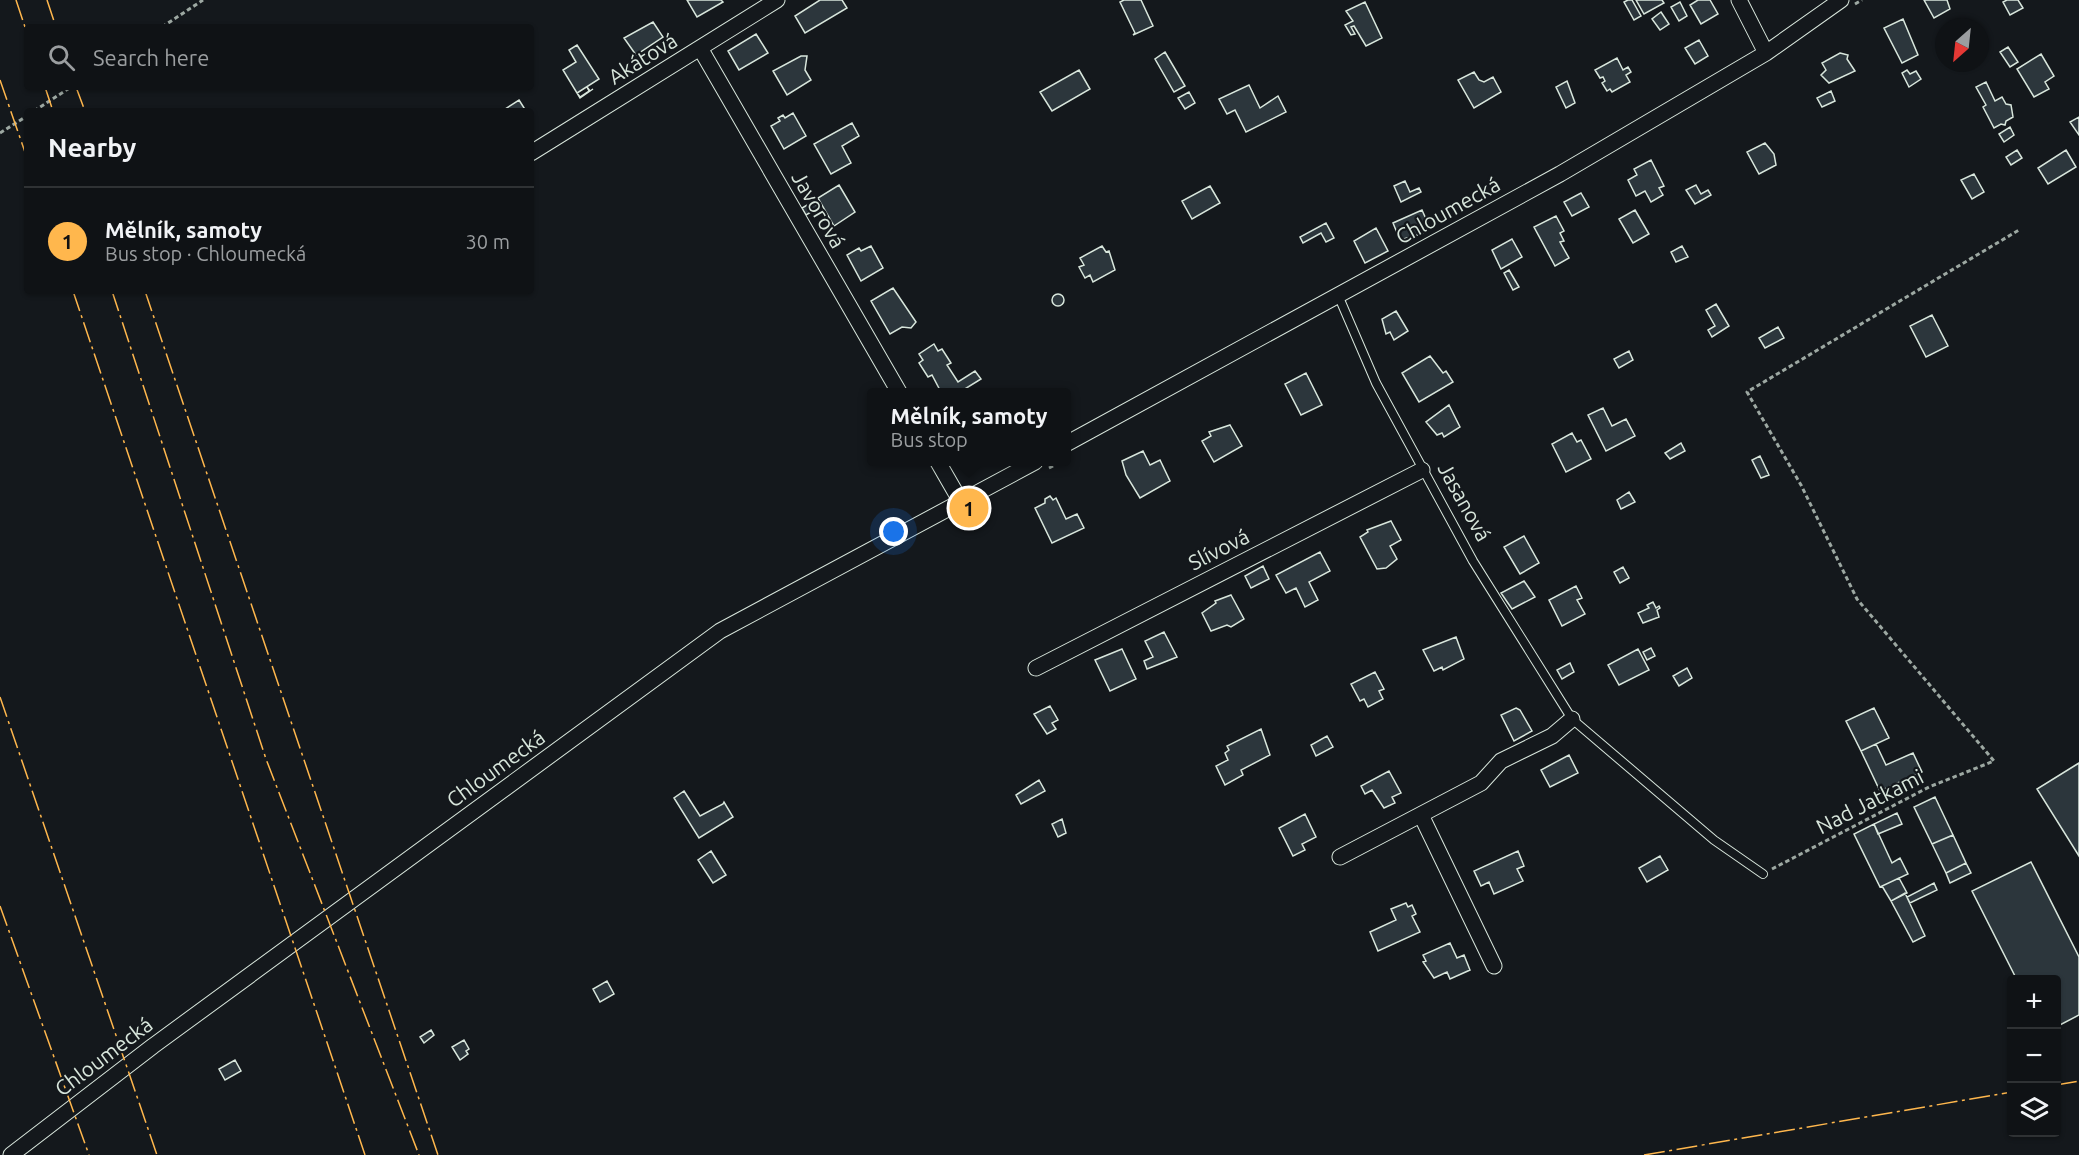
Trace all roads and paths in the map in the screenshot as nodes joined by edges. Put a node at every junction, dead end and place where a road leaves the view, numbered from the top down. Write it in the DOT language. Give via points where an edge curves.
graph roads {
  1 [pos="203,0"];
  2 [pos="777,0"];
  3 [pos="1739,0"];
  4 [pos="1842,0"];
  5 [pos="167,24"];
  6 [pos="700,48"];
  7 [pos="1766,53"];
  8 [pos="66,90"];
  9 [pos="39,108"];
  10 [pos="24,118"];
  11 [pos="0,133"];
  12 [pos="534,151"];
  13 [pos="2019,230"];
  14 [pos="1338,295"];
  15 [pos="895,388"];
  16 [pos="1071,441"];
  17 [pos="940,466"];
  18 [pos="1037,467"];
  19 [pos="1422,470"];
  20 [pos="961,502"];
  21 [pos="1036,668"];
  22 [pos="1572,718"];
  23 [pos="1421,814"];
  24 [pos="1340,857"];
  25 [pos="1763,874"];
  26 [pos="1494,966"];
  27 [pos="11,1155"];
  1 -- 5 [label="path"];
  2 -- 6 [label="street, Akátová"];
  3 -- 7 [label="street"];
  4 -- 7 [label="street, Chloumecká"];
  6 -- 12 [label="street, Akátová"];
  6 -- 15 [label="street, Javorová"];
  7 -- 14 [label="street, Chloumecká" via="1560,174"];
  8 -- 9 [label="path"];
  10 -- 11 [label="path"];
  13 -- 25 [label="path, Nad Jatkami" via="1747,392 1801,485 1857,599 1994,761 1929,787"];
  14 -- 16 [label="street, Chloumecká"];
  14 -- 19 [label="lane, Jasanová" via="1376,383"];
  17 -- 20 [label="street"];
  18 -- 20 [label="street, Chloumecká"];
  19 -- 21 [label="street, Slívová"];
  19 -- 22 [label="lane, Jasanová" via="1473,561"];
  20 -- 27 [label="street, Chloumecká" via="720,631 153,1046"];
  22 -- 23 [label="street" via="1552,736 1501,761 1481,783"];
  22 -- 25 [label="lane, Jasanová" via="1714,840"];
  23 -- 24 [label="street"];
  23 -- 26 [label="street"];
}
